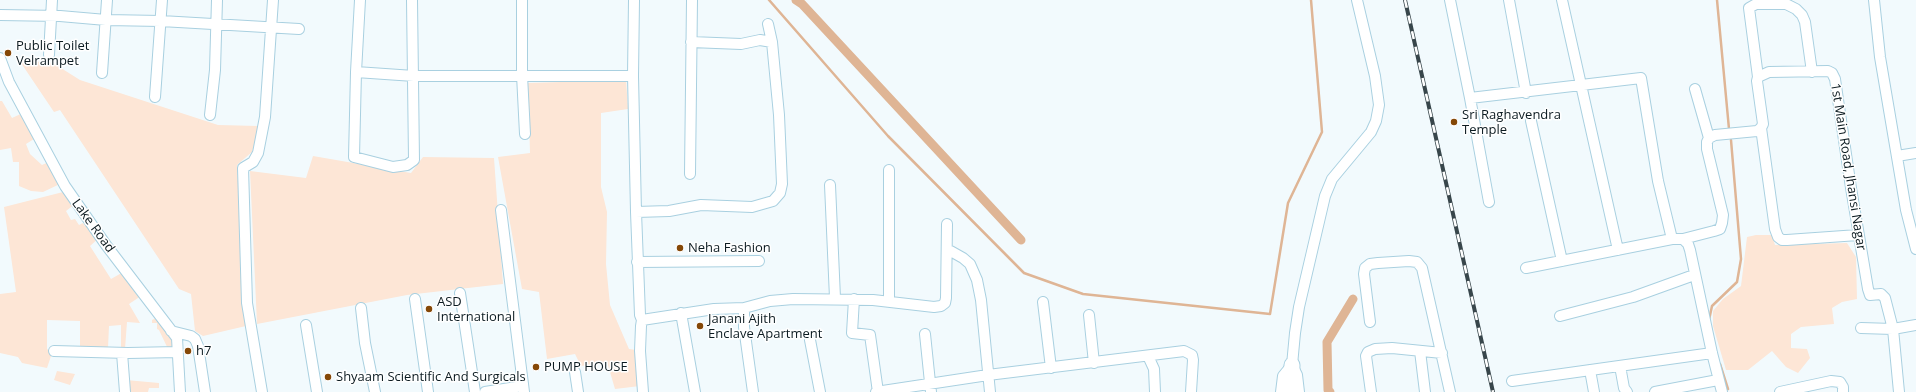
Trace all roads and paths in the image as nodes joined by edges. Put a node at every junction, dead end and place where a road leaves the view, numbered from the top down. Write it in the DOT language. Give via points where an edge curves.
graph roads {
  1 [pos="52,0"];
  2 [pos="107,0"];
  3 [pos="162,0"];
  4 [pos="217,0"];
  5 [pos="273,0"];
  6 [pos="360,0"];
  7 [pos="412,0"];
  8 [pos="522,0"];
  9 [pos="634,0"];
  10 [pos="692,0"];
  11 [pos="1357,0"];
  12 [pos="1450,0"];
  13 [pos="1509,0"];
  14 [pos="1562,0"];
  15 [pos="1874,0"];
  16 [pos="0,15"];
  17 [pos="52,16"];
  18 [pos="106,20"];
  19 [pos="161,22"];
  20 [pos="216,24"];
  21 [pos="768,24"];
  22 [pos="271,28"];
  23 [pos="299,29"];
  24 [pos="691,42"];
  25 [pos="772,42"];
  26 [pos="49,55"];
  27 [pos="0,58"];
  28 [pos="356,72"];
  29 [pos="1812,72"];
  30 [pos="102,73"];
  31 [pos="522,75"];
  32 [pos="414,76"];
  33 [pos="633,76"];
  34 [pos="1758,77"];
  35 [pos="4,81"];
  36 [pos="1579,84"];
  37 [pos="1695,89"];
  38 [pos="1526,93"];
  39 [pos="155,96"];
  40 [pos="1470,98"];
  41 [pos="210,115"];
  42 [pos="1531,121"];
  43 [pos="1761,128"];
  44 [pos="525,134"];
  45 [pos="1709,138"];
  46 [pos="1916,153"];
  47 [pos="1897,156"];
  48 [pos="890,170"];
  49 [pos="690,174"];
  50 [pos="830,185"];
  51 [pos="1489,202"];
  52 [pos="501,210"];
  53 [pos="636,212"];
  54 [pos="947,224"];
  55 [pos="1858,235"];
  56 [pos="1672,239"];
  57 [pos="1683,239"];
  58 [pos="947,249"];
  59 [pos="1618,250"];
  60 [pos="1916,250"];
  61 [pos="759,261"];
  62 [pos="1562,261"];
  63 [pos="637,262"];
  64 [pos="1526,268"];
  65 [pos="1694,275"];
  66 [pos="460,293"];
  67 [pos="835,298"];
  68 [pos="415,299"];
  69 [pos="854,299"];
  70 [pos="889,302"];
  71 [pos="1043,302"];
  72 [pos="361,308"];
  73 [pos="744,308"];
  74 [pos="681,313"];
  75 [pos="1089,315"];
  76 [pos="1560,316"];
  77 [pos="642,320"];
  78 [pos="1370,322"];
  79 [pos="306,325"];
  80 [pos="1916,325"];
  81 [pos="1861,328"];
  82 [pos="1893,329"];
  83 [pos="171,331"];
  84 [pos="925,334"];
  85 [pos="810,340"];
  86 [pos="1420,351"];
  87 [pos="54,352"];
  88 [pos="178,352"];
  89 [pos="122,353"];
  90 [pos="1442,353"];
  91 [pos="1712,353"];
  92 [pos="1148,356"];
  93 [pos="1094,363"];
  94 [pos="1292,365"];
  95 [pos="1620,366"];
  96 [pos="1051,368"];
  97 [pos="1590,370"];
  98 [pos="575,372"];
  99 [pos="988,375"];
  100 [pos="1718,380"];
  101 [pos="1512,381"];
  102 [pos="931,388"];
  103 [pos="523,389"];
  104 [pos="125,392"];
  105 [pos="180,392"];
  106 [pos="205,392"];
  107 [pos="262,392"];
  108 [pos="317,392"];
  109 [pos="375,392"];
  110 [pos="428,392"];
  111 [pos="475,392"];
  112 [pos="485,392"];
  113 [pos="578,392"];
  114 [pos="643,392"];
  115 [pos="695,392"];
  116 [pos="753,392"];
  117 [pos="820,392"];
  118 [pos="877,392"];
  119 [pos="990,392"];
  120 [pos="1155,392"];
  121 [pos="1191,392"];
  122 [pos="1282,392"];
  123 [pos="1291,392"];
  124 [pos="1299,392"];
  125 [pos="1370,392"];
  126 [pos="1425,392"];
  127 [pos="1450,392"];
  128 [pos="1594,392"];
  129 [pos="1627,392"];
  130 [pos="1655,392"];
  131 [pos="1722,392"];
  132 [pos="1780,392"];
  133 [pos="1843,392"];
  134 [pos="1899,392"];
  1 -- 17 [label="street"];
  2 -- 18 [label="street"];
  3 -- 19 [label="street"];
  4 -- 20 [label="street"];
  5 -- 22 [label="street"];
  6 -- 28 [label="street"];
  7 -- 32 [label="street"];
  8 -- 31 [label="street"];
  9 -- 33 [label="street"];
  10 -- 24 [label="street"];
  11 -- 94 [label="street" via="1375,76 1379,105 1371,132 1332,179 1325,196 1299,307"];
  12 -- 40 [label="street"];
  13 -- 38 [label="street"];
  14 -- 36 [label="street"];
  15 -- 47 [label="street" via="1880,57"];
  16 -- 17 [label="street"];
  17 -- 18 [label="street"];
  17 -- 26 [label="street"];
  18 -- 19 [label="street"];
  18 -- 30 [label="street"];
  19 -- 20 [label="street"];
  19 -- 39 [label="street"];
  20 -- 22 [label="street"];
  20 -- 41 [label="street" via="215,70"];
  21 -- 25 [label="street"];
  22 -- 23 [label="street"];
  22 -- 107 [label="street" via="265,117 258,153 253,162 243,168 247,303"];
  24 -- 25 [label="street"];
  24 -- 49 [label="street"];
  25 -- 53 [label="street" via="781,146 780,193 773,201 762,205 701,206 669,211"];
  27 -- 35 [label="street, Lake Road"];
  28 -- 32 [label="street"];
  28 -- 32 [label="street" via="354,157 393,167 407,165 414,160"];
  29 -- 34 [label="street, 1st Main Road, Jhansi Nagar" via="1769,72"];
  29 -- 34 [label="street" via="1802,15 1786,4 1756,4 1749,8"];
  29 -- 55 [label="street, 1st Main Road, Jhansi Nagar" via="1828,70 1835,79"];
  31 -- 32 [label="street"];
  31 -- 33 [label="street"];
  31 -- 44 [label="street"];
  33 -- 53 [label="street"];
  34 -- 43 [label="street" via="1763,124"];
  35 -- 83 [label="street, Lake Road" via="65,186"];
  36 -- 38 [label="street"];
  36 -- 56 [label="street" via="1641,78 1658,181"];
  36 -- 59 [label="street"];
  37 -- 45 [label="street"];
  38 -- 40 [label="street"];
  40 -- 51 [label="street"];
  42 -- 62 [label="street"];
  43 -- 45 [label="street" via="1756,131 1714,135"];
  43 -- 55 [label="street" via="1778,237 1787,240"];
  45 -- 57 [label="street" via="1707,149 1723,215 1722,223 1720,229"];
  46 -- 47 [label="street"];
  47 -- 60 [label="street"];
  48 -- 70 [label="street"];
  50 -- 67 [label="street"];
  52 -- 103 [label="street"];
  53 -- 63 [label="street"];
  54 -- 58 [label="street"];
  55 -- 82 [label="street, 1st Main Road, Jhansi Nagar" via="1868,289 1870,294 1881,294 1885,298"];
  56 -- 57 [label="street"];
  56 -- 59 [label="street"];
  57 -- 65 [label="street" via="1690,250"];
  58 -- 70 [label="street" via="945,303 934,307"];
  58 -- 99 [label="street" via="970,264 977,280"];
  59 -- 62 [label="street"];
  61 -- 63 [label="street"];
  62 -- 64 [label="street"];
  63 -- 77 [label="street"];
  65 -- 76 [label="street" via="1633,296"];
  65 -- 91 [label="street"];
  66 -- 111 [label="street"];
  67 -- 69 [label="street"];
  67 -- 73 [label="street" via="770,301"];
  68 -- 110 [label="street"];
  69 -- 70 [label="street"];
  69 -- 118 [label="street" via="852,333 870,335"];
  71 -- 96 [label="street"];
  72 -- 109 [label="street"];
  73 -- 74 [label="street"];
  73 -- 116 [label="street" via="744,327"];
  74 -- 77 [label="street"];
  74 -- 115 [label="street"];
  75 -- 93 [label="street"];
  77 -- 114 [label="street" via="640,351"];
  78 -- 90 [label="street" via="1365,268 1378,263 1417,262 1422,268"];
  79 -- 108 [label="street"];
  80 -- 82 [label="street"];
  81 -- 82 [label="street"];
  82 -- 134 [label="street, 1st Main Road, Jhansi Nagar"];
  83 -- 88 [label="street, Lake Road" via="177,338"];
  83 -- 106 [label="street" via="195,339"];
  84 -- 102 [label="street"];
  85 -- 117 [label="street"];
  86 -- 90 [label="street"];
  86 -- 125 [label="street" via="1392,348 1368,352 1366,356"];
  86 -- 126 [label="street"];
  87 -- 89 [label="street"];
  88 -- 89 [label="street"];
  88 -- 105 [label="street, Lake Road"];
  89 -- 104 [label="street"];
  90 -- 127 [label="street"];
  91 -- 95 [label="street"];
  91 -- 100 [label="street"];
  92 -- 93 [label="street"];
  92 -- 120 [label="street" via="1154,369"];
  92 -- 121 [label="street" via="1184,351 1192,355"];
  93 -- 96 [label="street"];
  94 -- 122 [label="street" via="1283,376"];
  94 -- 123 [label="highway"];
  94 -- 124 [label="street" via="1297,375"];
  95 -- 97 [label="street"];
  95 -- 129 [label="street"];
  96 -- 99 [label="street"];
  97 -- 101 [label="street"];
  97 -- 128 [label="street"];
  98 -- 113 [label="street"];
  99 -- 102 [label="street"];
  99 -- 119 [label="street"];
  100 -- 130 [label="street"];
  100 -- 131 [label="street"];
  102 -- 118 [label="street"];
  103 -- 112 [label="street"];
  132 -- 133 [label="street" via="1831,381 1840,382"];
}
